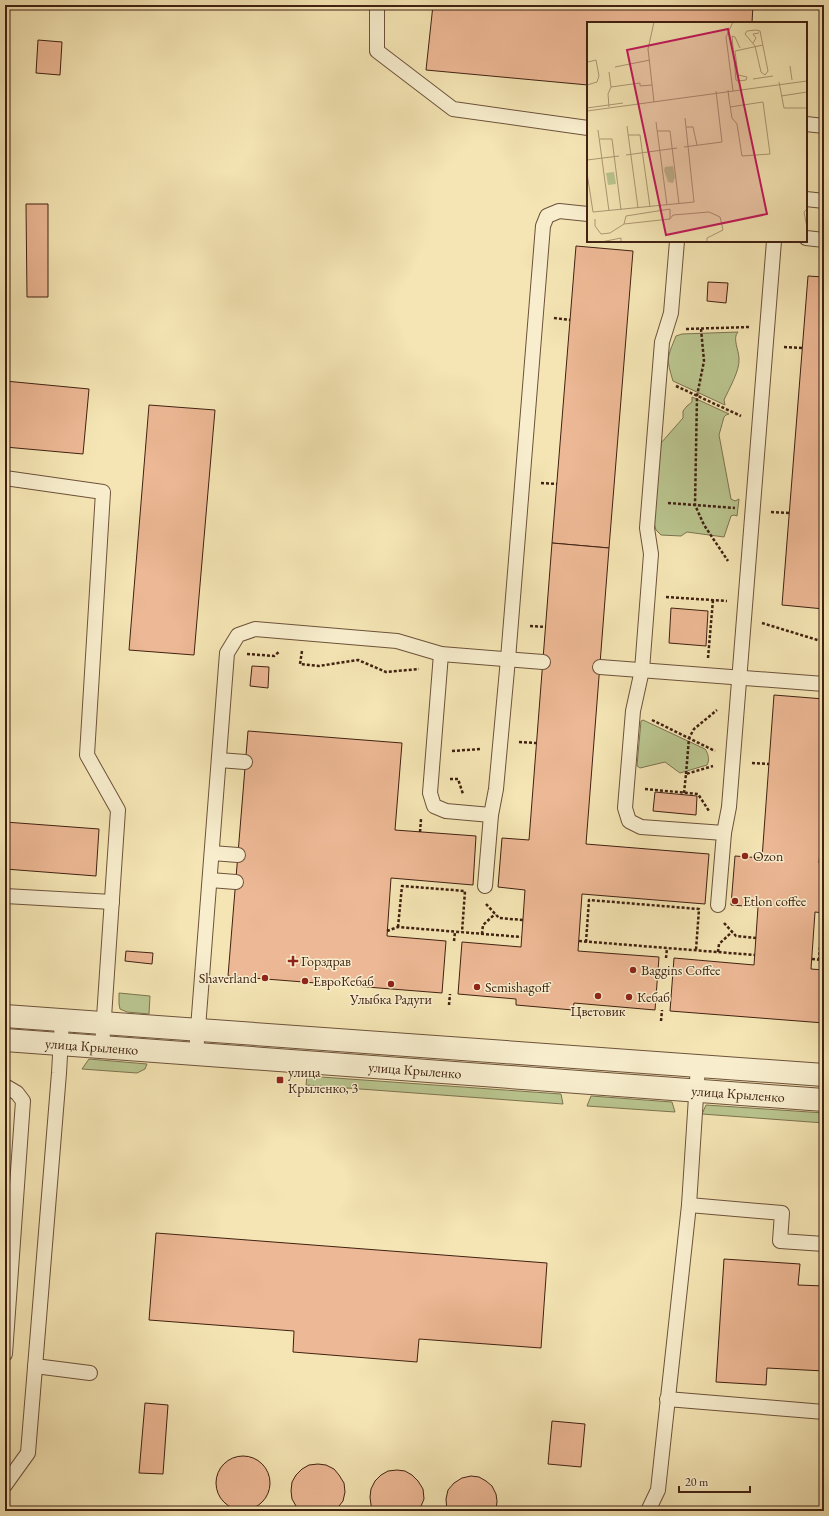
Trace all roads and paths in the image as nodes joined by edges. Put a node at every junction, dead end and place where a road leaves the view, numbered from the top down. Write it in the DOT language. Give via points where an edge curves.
graph roads {
  1 [pos="377,5"];
  2 [pos="807,124"];
  3 [pos="824,126"];
  4 [pos="587,128"];
  5 [pos="807,199"];
  6 [pos="824,201"];
  7 [pos="587,214"];
  8 [pos="807,238"];
  9 [pos="824,240"];
  10 [pos="677,242"];
  11 [pos="774,242"];
  12 [pos="767,327"];
  13 [pos="701,329"];
  14 [pos="666,330"];
  15 [pos="659,378"];
  16 [pos="697,396"];
  17 [pos="760,424"];
  18 [pos="5,478"];
  19 [pos="649,501"];
  20 [pos="694,505"];
  21 [pos="753,510"];
  22 [pos="711,536"];
  23 [pos="648,595"];
  24 [pos="713,600"];
  25 [pos="745,603"];
  26 [pos="744,617"];
  27 [pos="303,633"];
  28 [pos="824,642"];
  29 [pos="282,649"];
  30 [pos="227,653"];
  31 [pos="508,659"];
  32 [pos="440,660"];
  33 [pos="543,662"];
  34 [pos="600,667"];
  35 [pos="642,670"];
  36 [pos="707,675"];
  37 [pos="740,678"];
  38 [pos="824,684"];
  39 [pos="738,693"];
  40 [pos="633,710"];
  41 [pos="689,738"];
  42 [pos="500,748"];
  43 [pos="434,752"];
  44 [pos="219,760"];
  45 [pos="245,762"];
  46 [pos="733,762"];
  47 [pos="686,774"];
  48 [pos="432,777"];
  49 [pos="627,788"];
  50 [pos="684,793"];
  51 [pos="470,813"];
  52 [pos="491,815"];
  53 [pos="724,833"];
  54 [pos="212,853"];
  55 [pos="238,855"];
  56 [pos="210,880"];
  57 [pos="236,882"];
  58 [pos="485,886"];
  59 [pos="5,896"];
  60 [pos="112,902"];
  61 [pos="718,905"];
  62 [pos="495,914"];
  63 [pos="824,919"];
  64 [pos="523,920"];
  65 [pos="398,927"];
  66 [pos="387,931"];
  67 [pos="455,932"];
  68 [pos="462,932"];
  69 [pos="732,932"];
  70 [pos="482,934"];
  71 [pos="521,937"];
  72 [pos="756,938"];
  73 [pos="454,941"];
  74 [pos="579,941"];
  75 [pos="586,942"];
  76 [pos="667,948"];
  77 [pos="696,950"];
  78 [pos="718,952"];
  79 [pos="754,955"];
  80 [pos="666,958"];
  81 [pos="812,959"];
  82 [pos="819,960"];
  83 [pos="824,960"];
  84 [pos="450,994"];
  85 [pos="449,1005"];
  86 [pos="662,1010"];
  87 [pos="5,1016"];
  88 [pos="62,1020"];
  89 [pos="661,1021"];
  90 [pos="104,1023"];
  91 [pos="198,1030"];
  92 [pos="5,1040"];
  93 [pos="61,1044"];
  94 [pos="102,1047"];
  95 [pos="196,1054"];
  96 [pos="698,1066"];
  97 [pos="824,1076"];
  98 [pos="5,1086"];
  99 [pos="696,1091"];
  100 [pos="824,1100"];
  101 [pos="688,1205"];
  102 [pos="824,1244"];
  103 [pos="5,1354"];
  104 [pos="35,1366"];
  105 [pos="90,1374"];
  106 [pos="668,1399"];
  107 [pos="824,1412"];
  108 [pos="5,1485"];
  109 [pos="648,1511"];
  1 -- 4 [label="lane" via="377,50 453,109"];
  2 -- 3 [label="lane"];
  5 -- 6 [label="lane"];
  7 -- 31 [label="lane" via="559,211 547,216 543,226"];
  8 -- 9 [label="lane"];
  10 -- 14 [label="lane" via="671,313"];
  11 -- 12 [label="lane"];
  12 -- 13 [label="path"];
  12 -- 17 [label="lane"];
  13 -- 14 [label="path"];
  13 -- 16 [label="path" via="704,361"];
  14 -- 15 [label="lane" via="662,342"];
  15 -- 16 [label="path"];
  15 -- 19 [label="lane"];
  16 -- 17 [label="path"];
  16 -- 20 [label="path"];
  17 -- 21 [label="lane"];
  18 -- 60 [label="lane" via="103,492 87,755 118,810"];
  19 -- 20 [label="path"];
  19 -- 23 [label="lane" via="647,528 651,554"];
  20 -- 21 [label="path"];
  20 -- 22 [label="path"];
  21 -- 25 [label="lane"];
  23 -- 24 [label="path"];
  23 -- 35 [label="lane"];
  24 -- 25 [label="path"];
  24 -- 36 [label="path"];
  25 -- 26 [label="lane"];
  26 -- 28 [label="path"];
  26 -- 37 [label="lane"];
  27 -- 30 [label="lane" via="255,629 238,635"];
  27 -- 32 [label="lane" via="397,641"];
  27 -- 32 [label="path" via="300,664 319,666 358,660 386,672"];
  29 -- 30 [label="path" via="274,656"];
  30 -- 44 [label="lane"];
  31 -- 32 [label="lane"];
  31 -- 33 [label="lane"];
  31 -- 42 [label="lane"];
  32 -- 43 [label="lane"];
  34 -- 35 [label="lane"];
  35 -- 36 [label="lane"];
  35 -- 40 [label="lane"];
  36 -- 37 [label="lane"];
  37 -- 38 [label="lane"];
  37 -- 39 [label="lane"];
  39 -- 41 [label="path" via="694,729"];
  39 -- 46 [label="lane"];
  40 -- 41 [label="path"];
  40 -- 49 [label="lane"];
  41 -- 46 [label="path"];
  41 -- 47 [label="path"];
  42 -- 43 [label="path"];
  42 -- 52 [label="lane"];
  43 -- 48 [label="lane"];
  44 -- 45 [label="lane"];
  44 -- 54 [label="lane"];
  46 -- 47 [label="path"];
  46 -- 53 [label="lane"];
  47 -- 50 [label="path"];
  48 -- 51 [label="path" via="458,779"];
  48 -- 51 [label="lane" via="430,793 434,806 446,811"];
  49 -- 50 [label="path"];
  49 -- 53 [label="lane" via="625,808 629,821 641,827"];
  50 -- 53 [label="path" via="698,794"];
  51 -- 52 [label="lane"];
  52 -- 58 [label="lane"];
  53 -- 61 [label="lane"];
  54 -- 55 [label="lane"];
  54 -- 56 [label="lane"];
  56 -- 57 [label="lane"];
  56 -- 91 [label="lane"];
  58 -- 62 [label="path" via="484,901"];
  59 -- 60 [label="lane"];
  60 -- 90 [label="lane"];
  61 -- 69 [label="path" via="717,915"];
  62 -- 64 [label="path" via="499,918"];
  62 -- 70 [label="path" via="482,925"];
  63 -- 82 [label="path" via="822,918"];
  65 -- 66 [label="path"];
  65 -- 67 [label="path"];
  65 -- 68 [label="path" via="402,886 466,891"];
  67 -- 68 [label="path"];
  67 -- 73 [label="path"];
  68 -- 70 [label="path"];
  69 -- 72 [label="path" via="736,936"];
  69 -- 78 [label="path" via="719,944"];
  70 -- 71 [label="path"];
  74 -- 75 [label="path"];
  75 -- 76 [label="path"];
  75 -- 77 [label="path" via="589,900 700,909"];
  76 -- 77 [label="path"];
  76 -- 80 [label="path"];
  77 -- 78 [label="path"];
  78 -- 79 [label="path"];
  81 -- 82 [label="path"];
  82 -- 83 [label="path"];
  84 -- 85 [label="path"];
  86 -- 89 [label="path"];
  87 -- 88 [label="street, улица Крыленко"];
  88 -- 90 [label="street, улица Крыленко"];
  88 -- 93 [label="lane"];
  90 -- 91 [label="street, улица Крыленко"];
  90 -- 94 [label="lane"];
  91 -- 95 [label="lane"];
  91 -- 96 [label="street, улица Крыленко"];
  92 -- 93 [label="street, улица Крыленко"];
  93 -- 94 [label="street, улица Крыленко"];
  93 -- 104 [label="lane"];
  94 -- 95 [label="street, улица Крыленко"];
  95 -- 99 [label="street, улица Крыленко"];
  96 -- 97 [label="street, улица Крыленко"];
  96 -- 99 [label="lane"];
  98 -- 103 [label="lane" via="23,1100"];
  99 -- 100 [label="street, улица Крыленко"];
  99 -- 101 [label="lane"];
  101 -- 102 [label="lane" via="782,1213 780,1241"];
  101 -- 106 [label="lane"];
  104 -- 105 [label="lane"];
  104 -- 108 [label="lane" via="28,1453"];
  106 -- 107 [label="lane"];
  106 -- 109 [label="lane" via="658,1490"];
}
